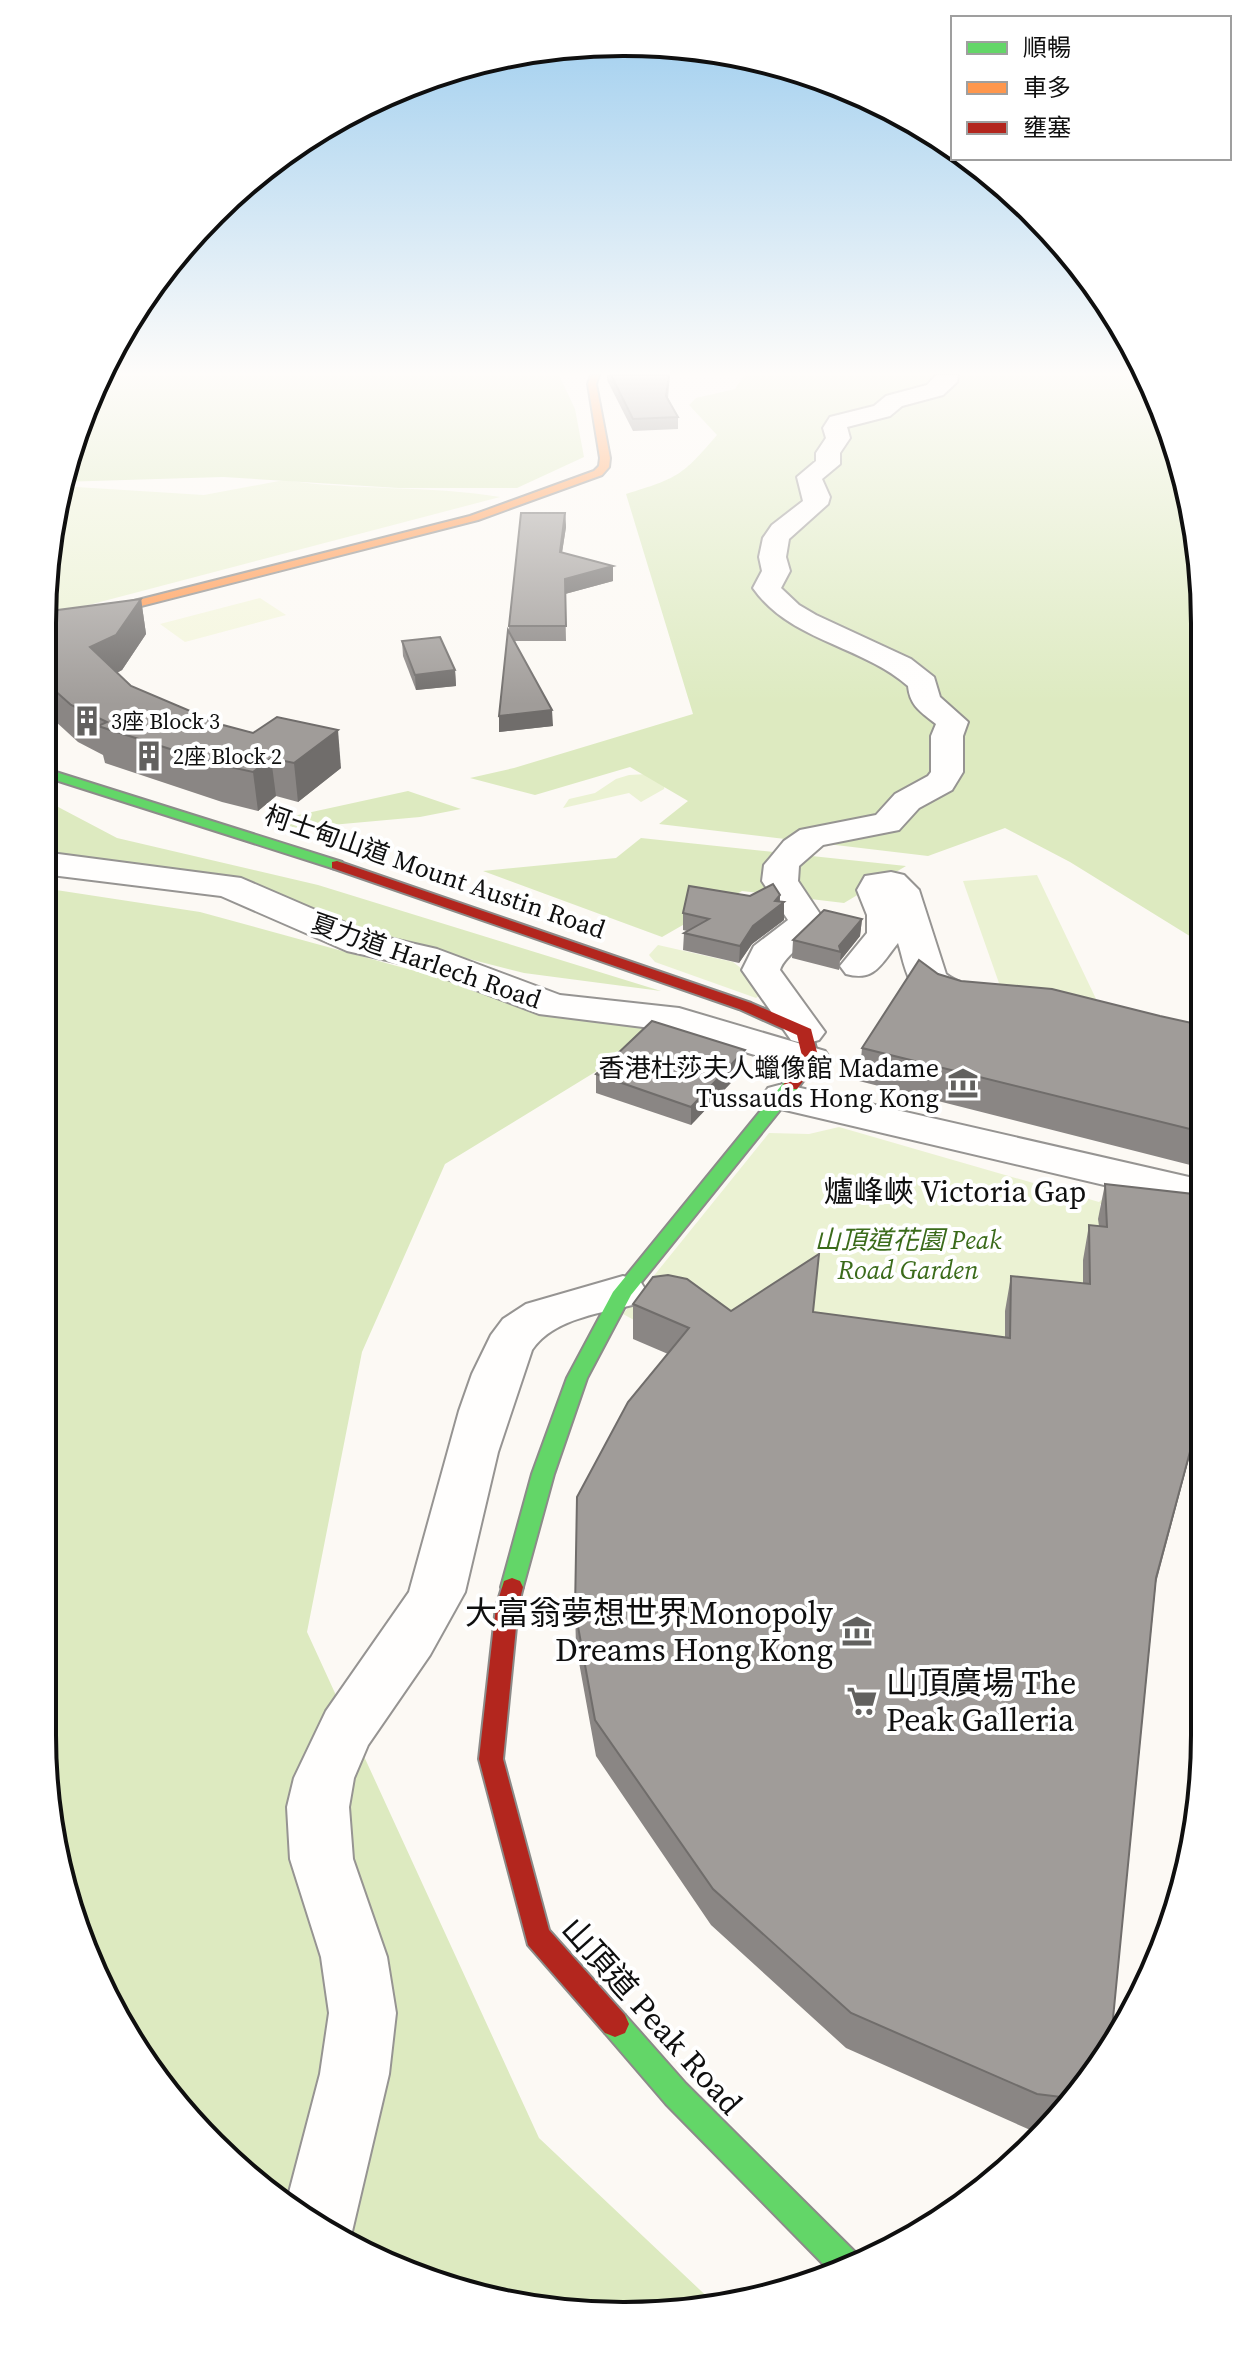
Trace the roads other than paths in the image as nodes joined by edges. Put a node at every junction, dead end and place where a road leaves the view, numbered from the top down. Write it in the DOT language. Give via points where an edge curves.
graph roads {
  1 [pos="565,485"];
  2 [pos="812,485"];
  3 [pos="56,625"];
  4 [pos="56,776"];
  5 [pos="56,865"];
  6 [pos="859,966"];
  7 [pos="998,1002"];
  8 [pos="808,1046"];
  9 [pos="783,1097"];
  10 [pos="1191,1191"];
  11 [pos="623,1292"];
  12 [pos="321,2214"];
  13 [pos="840,2259"];
  1 -- 3 [label="street" via="474,518"];
  2 -- 8 [label="street" via="815,504 782,527 770,553 776,571 767,588 772,597 812,624 898,663 923,683 925,700 952,722 947,772 940,783 907,801 883,825 809,839 780,869 780,881 806,920 802,929 767,953 761,970"];
  4 -- 8 [label="street, 柯士甸山道 Mount Austin Road" via="250,835 745,1006"];
  5 -- 8 [label="street, 夏力道 Harlech Road" via="228,886 360,943 424,957 553,1006 679,1020"];
  6 -- 7 [label="street" via="886,934 875,890 878,884 891,883 901,890 931,983 959,997"];
  8 -- 9 [label="street, 山頂道 Peak Road"];
  9 -- 10 [label="street"];
  9 -- 11 [label="street, 山頂道 Peak Road"];
  11 -- 12 [label="street" via="537,1318 518,1331 498,1369 431,1605 348,1725 323,1780 317,1820 320,1851 325,1882 355,1962 363,2031 329,2159"];
  11 -- 13 [label="street, 山頂道 Peak Road" via="577,1378 543,1474 507,1607 491,1759 537,1936 676,2094"];
}
